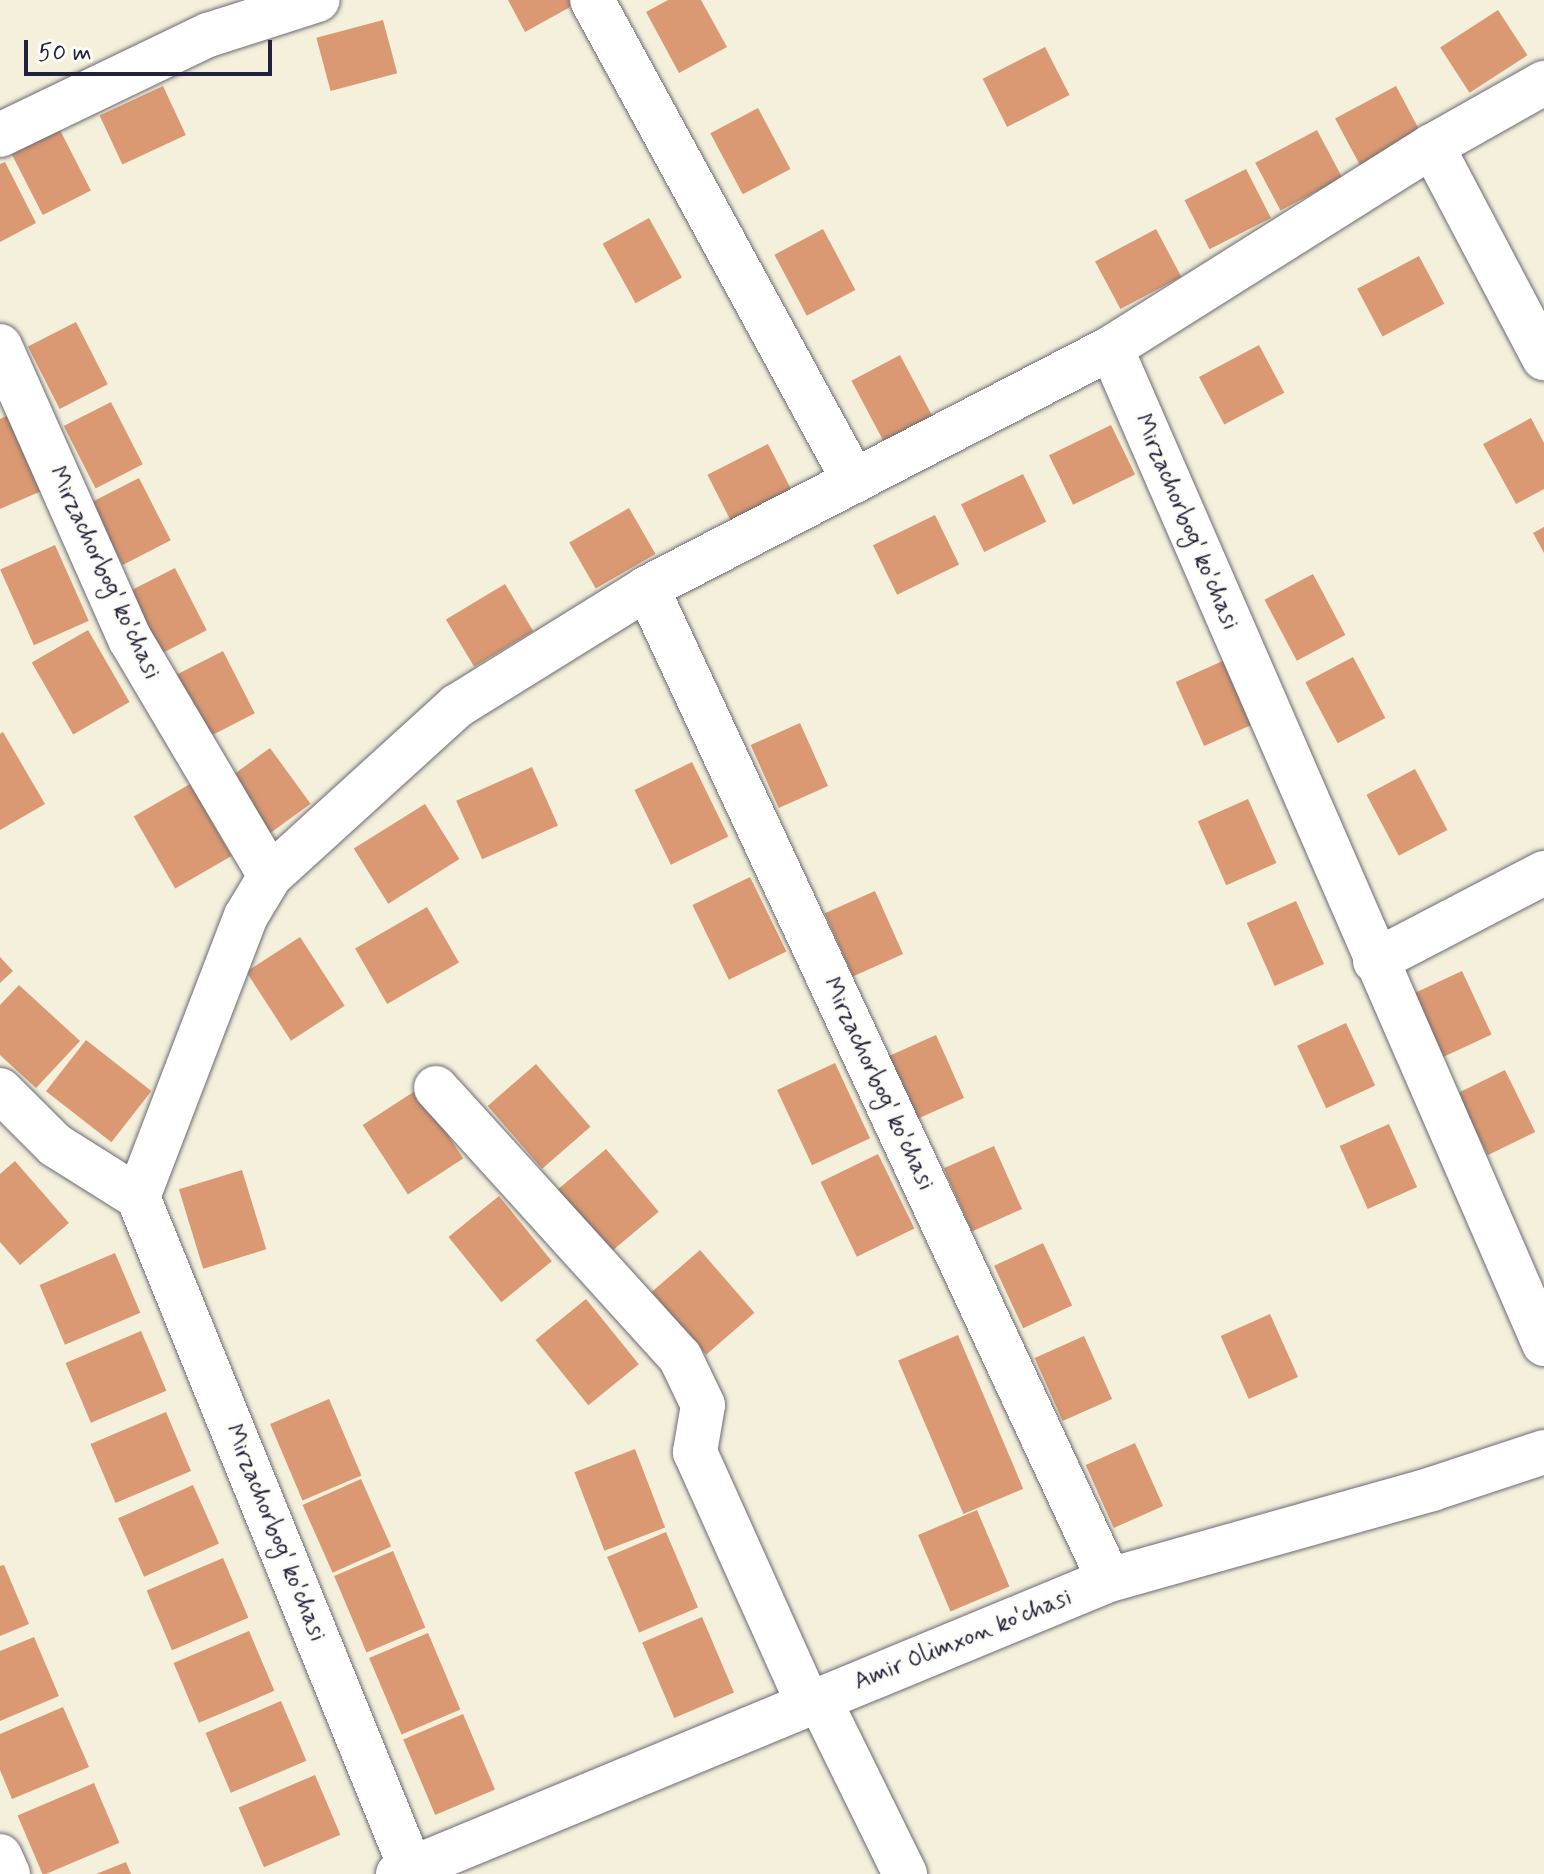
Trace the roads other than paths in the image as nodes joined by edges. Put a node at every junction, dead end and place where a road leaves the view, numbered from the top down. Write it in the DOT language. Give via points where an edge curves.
graph roads {
  1 [pos="318,0"];
  2 [pos="592,0"];
  3 [pos="1544,83"];
  4 [pos="0,135"];
  5 [pos="1432,146"];
  6 [pos="0,346"];
  7 [pos="1111,348"];
  8 [pos="1544,358"];
  9 [pos="854,481"];
  10 [pos="647,588"];
  11 [pos="1544,873"];
  12 [pos="270,876"];
  13 [pos="1375,961"];
  14 [pos="436,1088"];
  15 [pos="0,1090"];
  16 [pos="138,1197"];
  17 [pos="1544,1344"];
  18 [pos="1544,1452"];
  19 [pos="1109,1580"];
  20 [pos="813,1701"];
  21 [pos="0,1856"];
  22 [pos="405,1871"];
  23 [pos="8,1874"];
  24 [pos="905,1874"];
  1 -- 4 [label="street" via="208,35"];
  2 -- 9 [label="street"];
  3 -- 5 [label="street"];
  5 -- 7 [label="street"];
  5 -- 8 [label="street"];
  6 -- 12 [label="street, Mirzachorbog' ko'chasi" via="130,639"];
  7 -- 9 [label="street"];
  7 -- 13 [label="street, Mirzachorbog' ko'chasi"];
  9 -- 10 [label="street"];
  10 -- 12 [label="street" via="457,706"];
  10 -- 19 [label="street, Mirzachorbog' ko'chasi"];
  11 -- 13 [label="street"];
  12 -- 16 [label="street" via="246,916"];
  13 -- 17 [label="street, Mirzachorbog' ko'chasi"];
  14 -- 20 [label="street" via="680,1357 703,1405 695,1452"];
  15 -- 16 [label="street" via="55,1145"];
  16 -- 22 [label="street, Mirzachorbog' ko'chasi"];
  18 -- 19 [label="street, Amir Olimxon ko'chasi"];
  19 -- 20 [label="street, Amir Olimxon ko'chasi"];
  20 -- 22 [label="street, Amir Olimxon ko'chasi"];
  20 -- 24 [label="street"];
  21 -- 23 [label="street"];
}
